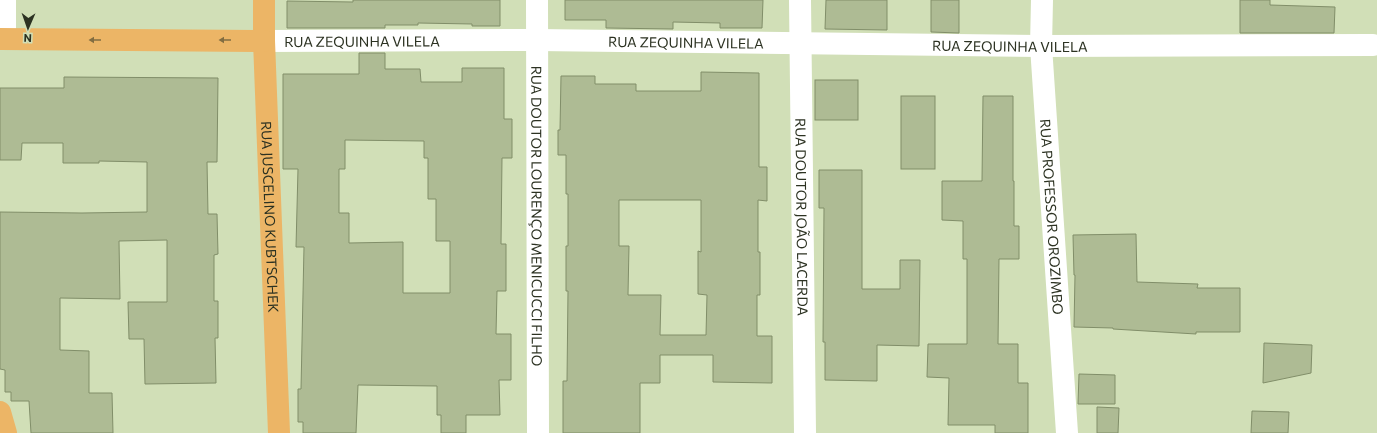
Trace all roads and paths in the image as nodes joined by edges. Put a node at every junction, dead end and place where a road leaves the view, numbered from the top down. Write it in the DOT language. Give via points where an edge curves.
graph roads {
  1 [pos="4,0"];
  2 [pos="264,0"];
  3 [pos="537,0"];
  4 [pos="800,0"];
  5 [pos="1042,0"];
  6 [pos="2,39"];
  7 [pos="537,40"];
  8 [pos="264,41"];
  9 [pos="801,42"];
  10 [pos="1373,45"];
  11 [pos="1041,46"];
  12 [pos="0,412"];
  13 [pos="6,433"];
  14 [pos="279,433"];
  15 [pos="538,433"];
  16 [pos="805,433"];
  17 [pos="1067,433"];
  1 -- 6 [label="street"];
  2 -- 8 [label="main road, RUA JUSCELINO KUBTSCHEK"];
  3 -- 7 [label="street, RUA DOUTOR LOURENÇO MENICUCCI FILHO"];
  4 -- 9 [label="street, RUA DOUTOR JOÃO LACERDA"];
  5 -- 11 [label="street, RUA PROFESSOR OROZIMBO"];
  8 -- 6 [label="main road, RUA ZEQUINHA VILELA, one-way"];
  7 -- 8 [label="street, RUA ZEQUINHA VILELA"];
  7 -- 9 [label="street, RUA ZEQUINHA VILELA"];
  7 -- 15 [label="street, RUA DOUTOR LOURENÇO MENICUCCI FILHO"];
  8 -- 14 [label="main road, RUA JUSCELINO KUBTSCHEK"];
  9 -- 11 [label="street, RUA ZEQUINHA VILELA"];
  9 -- 16 [label="street, RUA DOUTOR JOÃO LACERDA"];
  10 -- 11 [label="street, RUA ZEQUINHA VILELA"];
  11 -- 17 [label="street, RUA PROFESSOR OROZIMBO"];
  12 -- 13 [label="main road"];
}
